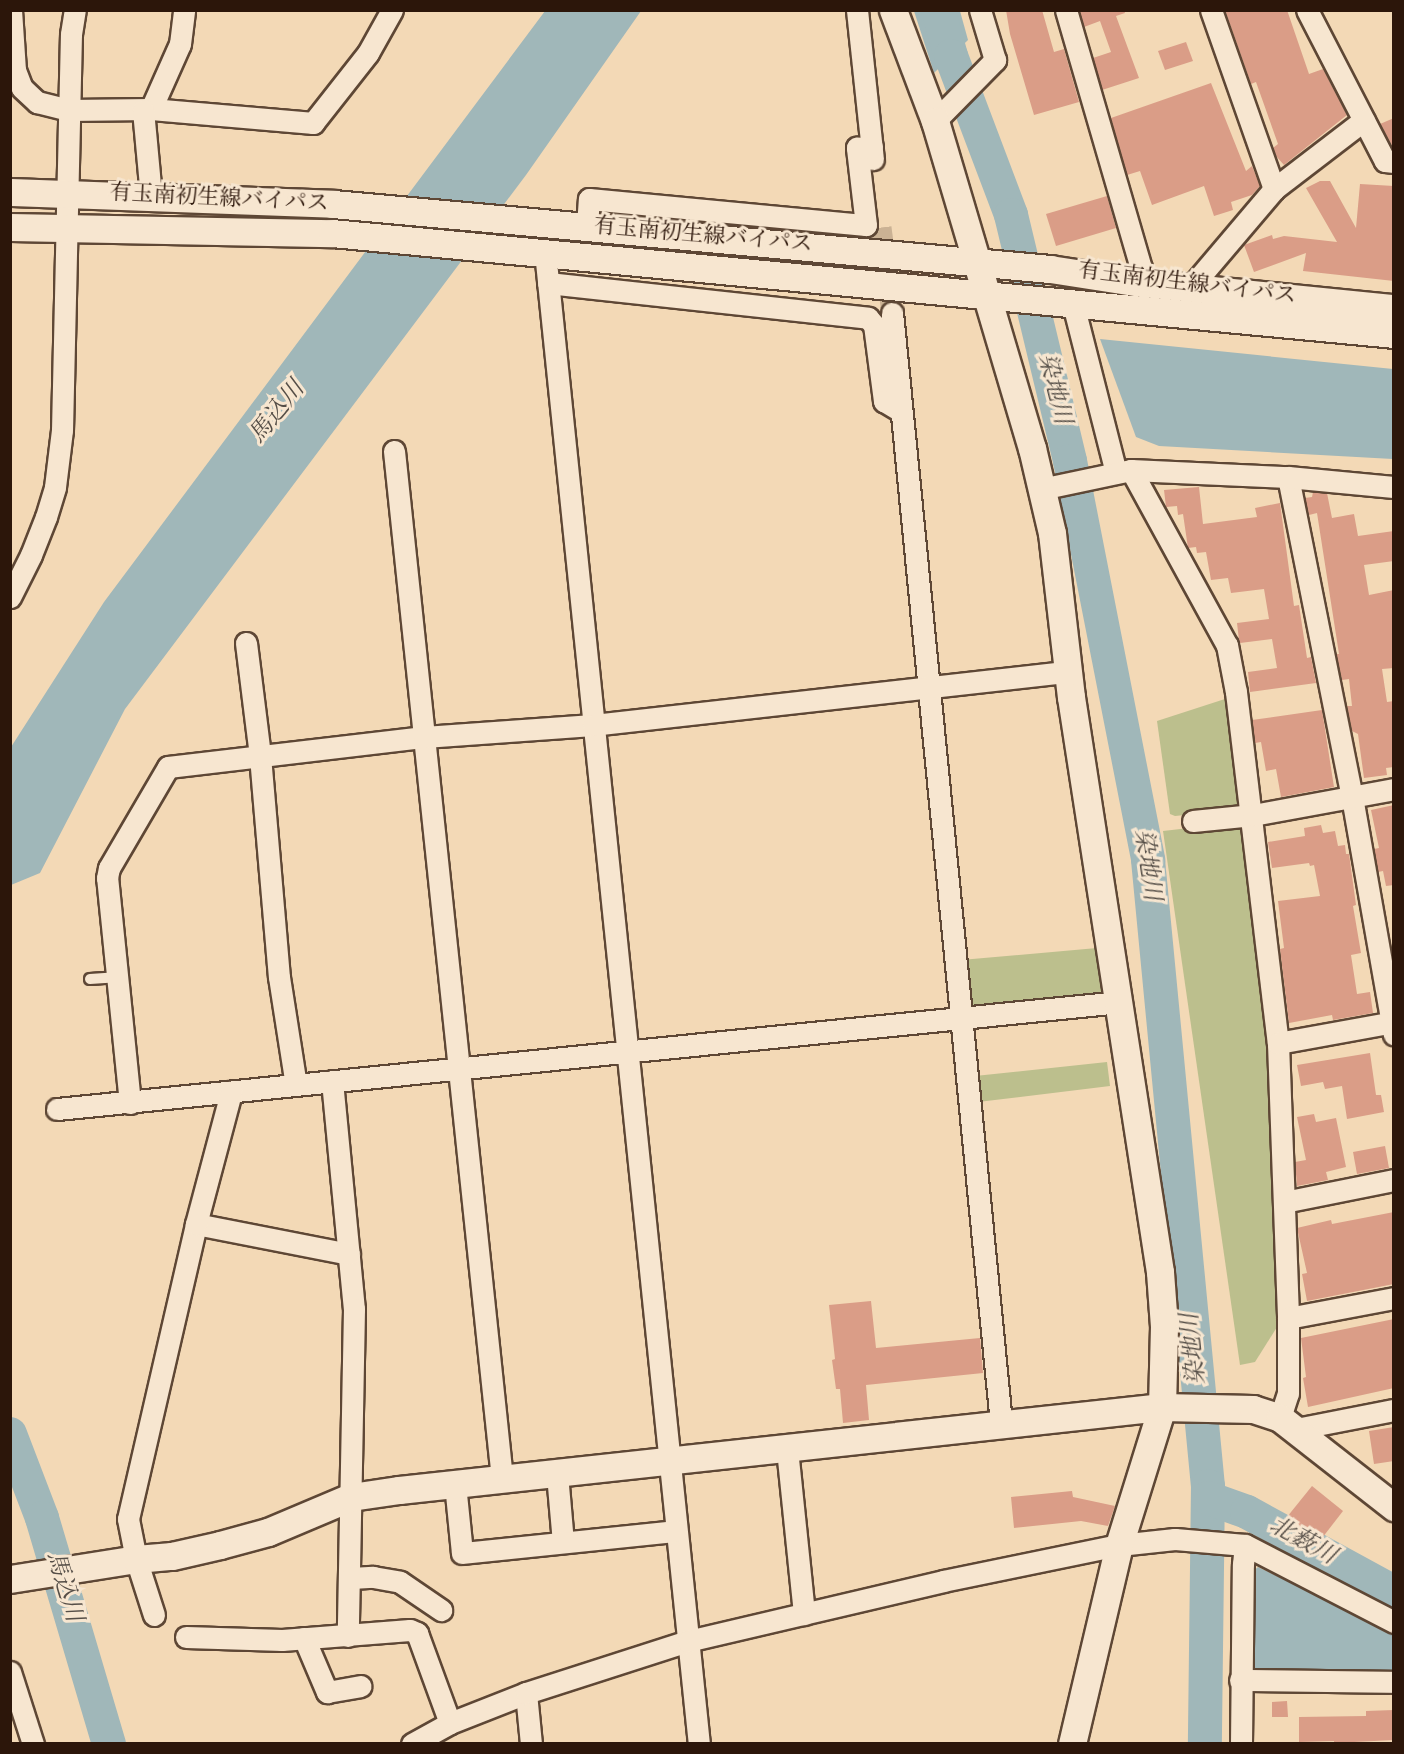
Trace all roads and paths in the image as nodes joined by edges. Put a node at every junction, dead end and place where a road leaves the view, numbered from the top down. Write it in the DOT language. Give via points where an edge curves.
graph roads {
  1 [pos="11,10"];
  2 [pos="75,10"];
  3 [pos="183,10"];
  4 [pos="392,10"];
  5 [pos="857,10"];
  6 [pos="893,10"];
  7 [pos="980,10"];
  8 [pos="1066,10"];
  9 [pos="1211,10"];
  10 [pos="1307,10"];
  11 [pos="69,110"];
  12 [pos="147,110"];
  13 [pos="1364,120"];
  14 [pos="935,121"];
  15 [pos="872,147"];
  16 [pos="1394,162"];
  17 [pos="1274,189"];
  18 [pos="10,192"];
  19 [pos="66,193"];
  20 [pos="151,196"];
  21 [pos="587,226"];
  22 [pos="10,227"];
  23 [pos="66,227"];
  24 [pos="881,228"];
  25 [pos="545,252"];
  26 [pos="983,263"];
  27 [pos="548,283"];
  28 [pos="1142,283"];
  29 [pos="1191,287"];
  30 [pos="992,296"];
  31 [pos="1066,303"];
  32 [pos="1394,308"];
  33 [pos="892,313"];
  34 [pos="1394,334"];
  35 [pos="899,410"];
  36 [pos="394,451"];
  37 [pos="1124,471"];
  38 [pos="1288,477"];
  39 [pos="1394,487"];
  40 [pos="1045,488"];
  41 [pos="10,597"];
  42 [pos="246,643"];
  43 [pos="1068,672"];
  44 [pos="929,687"];
  45 [pos="593,725"];
  46 [pos="424,737"];
  47 [pos="260,756"];
  48 [pos="1394,789"];
  49 [pos="1352,797"];
  50 [pos="1253,814"];
  51 [pos="1193,821"];
  52 [pos="116,977"];
  53 [pos="90,979"];
  54 [pos="1119,1002"];
  55 [pos="962,1018"];
  56 [pos="1393,1026"];
  57 [pos="1278,1043"];
  58 [pos="627,1051"];
  59 [pos="459,1068"];
  60 [pos="332,1081"];
  61 [pos="296,1084"];
  62 [pos="231,1092"];
  63 [pos="130,1103"];
  64 [pos="57,1109"];
  65 [pos="1394,1180"];
  66 [pos="1284,1202"];
  67 [pos="196,1224"];
  68 [pos="349,1254"];
  69 [pos="1394,1298"];
  70 [pos="1288,1318"];
  71 [pos="1174,1407"];
  72 [pos="1394,1410"];
  73 [pos="1001,1423"];
  74 [pos="1288,1423"];
  75 [pos="787,1449"];
  76 [pos="669,1462"];
  77 [pos="557,1474"];
  78 [pos="502,1479"];
  79 [pos="455,1484"];
  80 [pos="351,1497"];
  81 [pos="1394,1507"];
  82 [pos="676,1531"];
  83 [pos="563,1542"];
  84 [pos="1119,1545"];
  85 [pos="1245,1545"];
  86 [pos="136,1559"];
  87 [pos="351,1578"];
  88 [pos="10,1579"];
  89 [pos="441,1610"];
  90 [pos="804,1614"];
  91 [pos="154,1615"];
  92 [pos="1394,1622"];
  93 [pos="348,1636"];
  94 [pos="186,1637"];
  95 [pos="304,1638"];
  96 [pos="688,1641"];
  97 [pos="10,1672"];
  98 [pos="1240,1680"];
  99 [pos="1394,1682"];
  100 [pos="360,1686"];
  101 [pos="525,1693"];
  102 [pos="450,1723"];
  103 [pos="33,1743"];
  104 [pos="412,1743"];
  105 [pos="531,1743"];
  106 [pos="699,1743"];
  107 [pos="1072,1743"];
  108 [pos="1241,1743"];
  1 -- 11 [label="street" via="15,70 22,88 37,102"];
  2 -- 11 [label="street"];
  3 -- 12 [label="street" via="180,44"];
  4 -- 12 [label="street" via="368,53 313,123"];
  5 -- 15 [label="street"];
  6 -- 14 [label="street"];
  7 -- 14 [label="street" via="995,60"];
  8 -- 28 [label="street" via="1142,267"];
  9 -- 17 [label="street"];
  10 -- 13 [label="street"];
  11 -- 12 [label="street"];
  11 -- 19 [label="street"];
  12 -- 20 [label="street"];
  13 -- 16 [label="street" via="1385,161"];
  13 -- 17 [label="street"];
  14 -- 26 [label="street"];
  15 -- 21 [label="street" via="857,148 866,225 589,199"];
  15 -- 24 [label="street"];
  17 -- 29 [label="street"];
  18 -- 19 [label="street, 有玉南初生線バイパス"];
  19 -- 20 [label="street, 有玉南初生線バイパス"];
  19 -- 23 [label="street"];
  20 -- 21 [label="street, 有玉南初生線バイパス" via="342,206"];
  21 -- 26 [label="street, 有玉南初生線バイパス"];
  22 -- 23 [label="street, 有玉南初生線バイパス"];
  23 -- 25 [label="street, 有玉南初生線バイパス" via="332,233"];
  23 -- 41 [label="street" via="62,430 55,487 32,555"];
  25 -- 27 [label="street"];
  25 -- 30 [label="street, 有玉南初生線バイパス"];
  26 -- 28 [label="street, 有玉南初生線バイパス"];
  26 -- 30 [label="street"];
  27 -- 35 [label="street" via="868,318 874,325 884,401"];
  27 -- 45 [label="street"];
  28 -- 29 [label="street, 有玉南初生線バイパス"];
  29 -- 32 [label="street, 有玉南初生線バイパス"];
  30 -- 31 [label="street, 有玉南初生線バイパス"];
  30 -- 40 [label="street"];
  31 -- 34 [label="street, 有玉南初生線バイパス"];
  31 -- 37 [label="street"];
  33 -- 35 [label="street"];
  35 -- 44 [label="street"];
  36 -- 46 [label="street"];
  37 -- 38 [label="street"];
  37 -- 40 [label="street"];
  37 -- 50 [label="street" via="1227,645"];
  38 -- 39 [label="street"];
  38 -- 49 [label="street"];
  40 -- 43 [label="street"];
  42 -- 47 [label="street"];
  43 -- 44 [label="street"];
  43 -- 54 [label="street"];
  44 -- 45 [label="street"];
  44 -- 55 [label="street"];
  45 -- 46 [label="street"];
  45 -- 58 [label="street"];
  46 -- 47 [label="street"];
  46 -- 59 [label="street"];
  47 -- 52 [label="street" via="172,765 165,770 109,868"];
  47 -- 61 [label="street" via="279,977"];
  48 -- 49 [label="street"];
  49 -- 50 [label="street"];
  49 -- 56 [label="street"];
  50 -- 51 [label="street"];
  50 -- 57 [label="street"];
  52 -- 53 [label="lane"];
  52 -- 63 [label="street"];
  54 -- 55 [label="street"];
  54 -- 71 [label="street" via="1160,1272 1165,1360"];
  55 -- 58 [label="street"];
  55 -- 73 [label="street"];
  56 -- 57 [label="street"];
  57 -- 66 [label="street"];
  58 -- 59 [label="street"];
  58 -- 76 [label="street"];
  59 -- 60 [label="street"];
  59 -- 78 [label="street"];
  60 -- 61 [label="street"];
  60 -- 68 [label="street"];
  61 -- 62 [label="street"];
  62 -- 63 [label="street"];
  62 -- 67 [label="street"];
  63 -- 64 [label="street"];
  65 -- 66 [label="street"];
  66 -- 70 [label="street"];
  67 -- 68 [label="street"];
  67 -- 86 [label="street" via="128,1519"];
  68 -- 80 [label="street" via="354,1350"];
  69 -- 70 [label="street"];
  70 -- 74 [label="street"];
  71 -- 73 [label="street"];
  71 -- 74 [label="street" via="1240,1408 1264,1412"];
  71 -- 84 [label="street"];
  72 -- 74 [label="street"];
  73 -- 75 [label="street"];
  74 -- 81 [label="street"];
  75 -- 76 [label="street"];
  75 -- 90 [label="street"];
  76 -- 77 [label="street"];
  76 -- 82 [label="street"];
  77 -- 78 [label="street"];
  77 -- 83 [label="street"];
  78 -- 79 [label="street"];
  79 -- 80 [label="street"];
  79 -- 83 [label="street" via="462,1553"];
  80 -- 86 [label="street" via="249,1537 171,1556"];
  80 -- 87 [label="street"];
  82 -- 83 [label="street"];
  82 -- 96 [label="street"];
  84 -- 85 [label="street" via="1175,1539"];
  84 -- 90 [label="street"];
  84 -- 107 [label="street"];
  85 -- 92 [label="street"];
  85 -- 98 [label="street"];
  86 -- 88 [label="street"];
  86 -- 91 [label="street"];
  87 -- 89 [label="street" via="400,1582"];
  87 -- 93 [label="street"];
  90 -- 96 [label="street"];
  93 -- 95 [label="street"];
  93 -- 102 [label="street" via="410,1630 417,1633"];
  94 -- 95 [label="street"];
  95 -- 100 [label="street" via="327,1692"];
  96 -- 101 [label="street"];
  96 -- 106 [label="street"];
  97 -- 103 [label="street"];
  98 -- 99 [label="street"];
  98 -- 108 [label="street"];
  101 -- 102 [label="street"];
  101 -- 105 [label="street"];
  102 -- 104 [label="street"];
}
